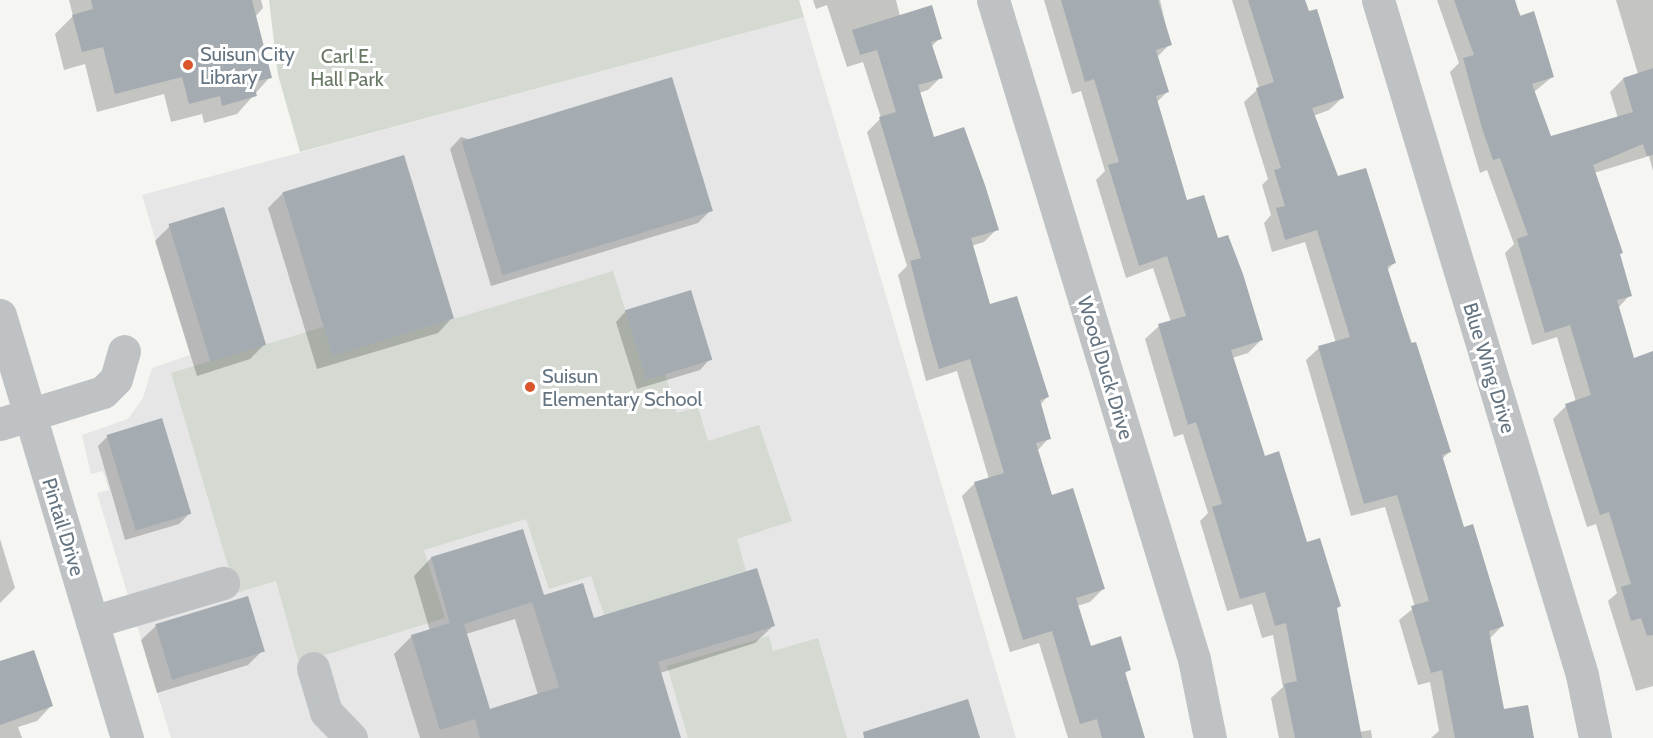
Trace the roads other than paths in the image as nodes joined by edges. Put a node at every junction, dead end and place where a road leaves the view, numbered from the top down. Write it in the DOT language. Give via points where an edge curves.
graph roads {
  1 [pos="993,0"];
  2 [pos="1378,0"];
  3 [pos="0,315"];
  4 [pos="124,351"];
  5 [pos="15,419"];
  6 [pos="223,583"];
  7 [pos="92,622"];
  8 [pos="313,668"];
  9 [pos="127,738"];
  10 [pos="351,738"];
  11 [pos="1210,738"];
  12 [pos="1595,738"];
  1 -- 11 [label="street, Wood Duck Drive" via="1194,659"];
  2 -- 12 [label="street, Blue Wing Drive" via="1582,675"];
  3 -- 5 [label="street, Pintail Drive"];
  4 -- 5 [label="street" via="117,379 103,392"];
  5 -- 7 [label="street, Pintail Drive"];
  6 -- 7 [label="street"];
  7 -- 9 [label="street, Pintail Drive"];
  8 -- 10 [label="street" via="326,712"];
}
